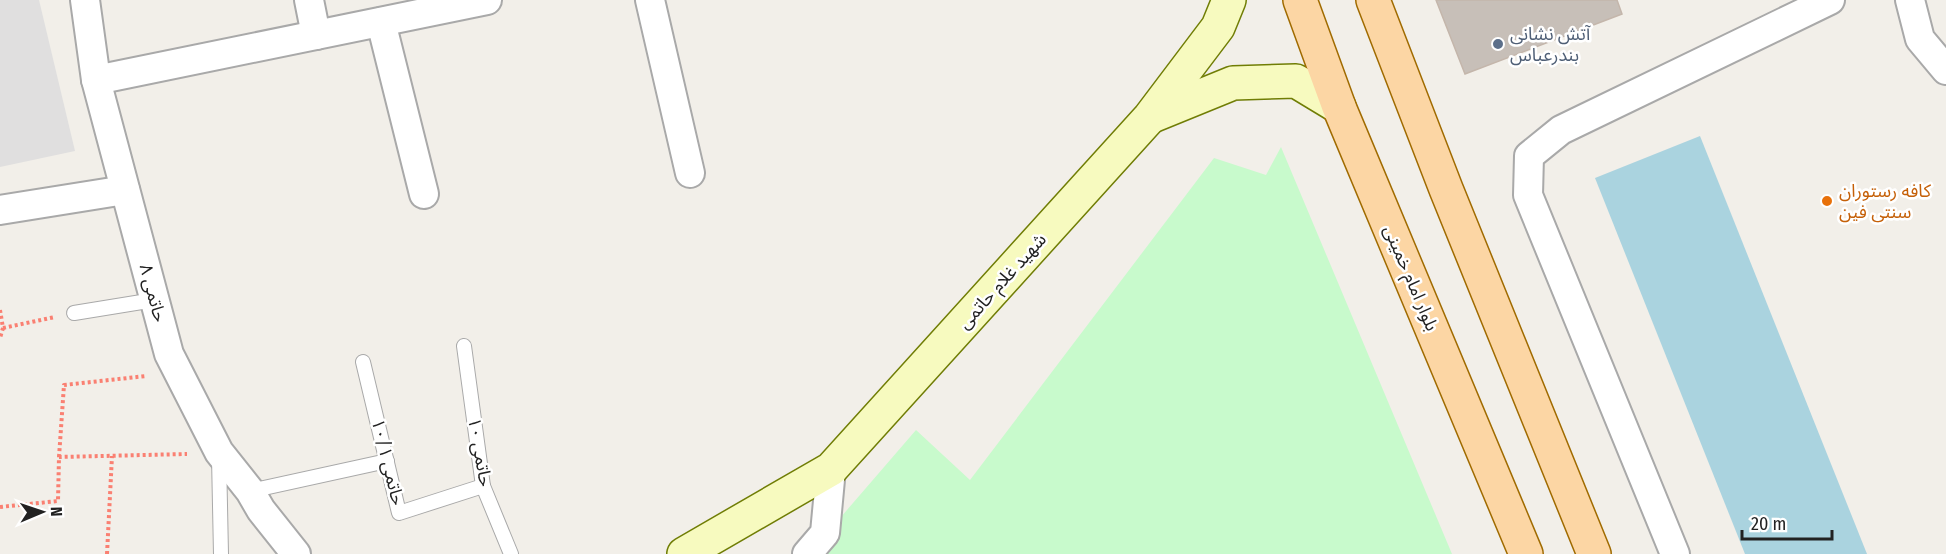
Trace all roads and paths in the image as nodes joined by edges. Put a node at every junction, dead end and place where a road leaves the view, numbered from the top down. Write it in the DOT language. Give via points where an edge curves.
graph roads {
  1 [pos="85,0"];
  2 [pos="309,0"];
  3 [pos="487,0"];
  4 [pos="650,0"];
  5 [pos="1229,0"];
  6 [pos="1300,0"];
  7 [pos="1373,0"];
  8 [pos="1830,0"];
  9 [pos="1910,0"];
  10 [pos="381,22"];
  11 [pos="316,35"];
  12 [pos="1946,70"];
  13 [pos="96,80"];
  14 [pos="1339,106"];
  15 [pos="1150,117"];
  16 [pos="690,173"];
  17 [pos="125,190"];
  18 [pos="424,194"];
  19 [pos="0,210"];
  20 [pos="154,300"];
  21 [pos="0,310"];
  22 [pos="74,313"];
  23 [pos="3,328"];
  24 [pos="0,338"];
  25 [pos="464,346"];
  26 [pos="363,362"];
  27 [pos="179,372"];
  28 [pos="219,452"];
  29 [pos="112,456"];
  30 [pos="60,457"];
  31 [pos="387,461"];
  32 [pos="831,469"];
  33 [pos="483,486"];
  34 [pos="250,491"];
  35 [pos="0,507"];
  36 [pos="107,554"];
  37 [pos="221,554"];
  38 [pos="296,554"];
  39 [pos="511,554"];
  40 [pos="684,554"];
  41 [pos="807,554"];
  42 [pos="1526,554"];
  43 [pos="1594,554"];
  44 [pos="1675,554"];
  1 -- 13 [label="street, حاتمی ۸"];
  2 -- 11 [label="street"];
  3 -- 10 [label="street"];
  4 -- 16 [label="street"];
  5 -- 15 [label="street" via="1218,27"];
  6 -- 14 [label="main road, بلوار امام خمینی"];
  7 -- 43 [label="main road"];
  8 -- 44 [label="street" via="1561,130 1529,156 1528,195"];
  9 -- 12 [label="street" via="1920,39"];
  10 -- 11 [label="street"];
  10 -- 18 [label="street"];
  11 -- 13 [label="street"];
  13 -- 17 [label="street, حاتمی ۸"];
  14 -- 15 [label="street, شهید غلام حاتمی" via="1296,81 1233,83"];
  14 -- 42 [label="main road, بلوار امام خمینی"];
  15 -- 32 [label="street, شهید غلام حاتمی"];
  17 -- 19 [label="street"];
  17 -- 20 [label="street, حاتمی ۸"];
  20 -- 22 [label="lane"];
  20 -- 27 [label="street, حاتمی ۸" via="169,354"];
  21 -- 23 [label="path"];
  22 -- 23 [label="path"];
  23 -- 24 [label="path"];
  25 -- 33 [label="lane, حاتمی ۱۰"];
  26 -- 31 [label="lane, حاتمی ۱۰/۱"];
  27 -- 28 [label="street, حاتمی ۸"];
  27 -- 30 [label="path" via="63,385"];
  28 -- 29 [label="path"];
  28 -- 34 [label="street, حاتمی ۸"];
  28 -- 37 [label="lane"];
  29 -- 30 [label="path"];
  29 -- 36 [label="path"];
  30 -- 35 [label="path" via="57,501"];
  31 -- 33 [label="lane, حاتمی ۱۰/۱" via="399,513"];
  31 -- 34 [label="lane"];
  32 -- 40 [label="street, شهید غلام حاتمی"];
  32 -- 41 [label="street" via="825,533"];
  33 -- 39 [label="lane, حاتمی ۱۰"];
  34 -- 38 [label="street, حاتمی ۸"];
}
